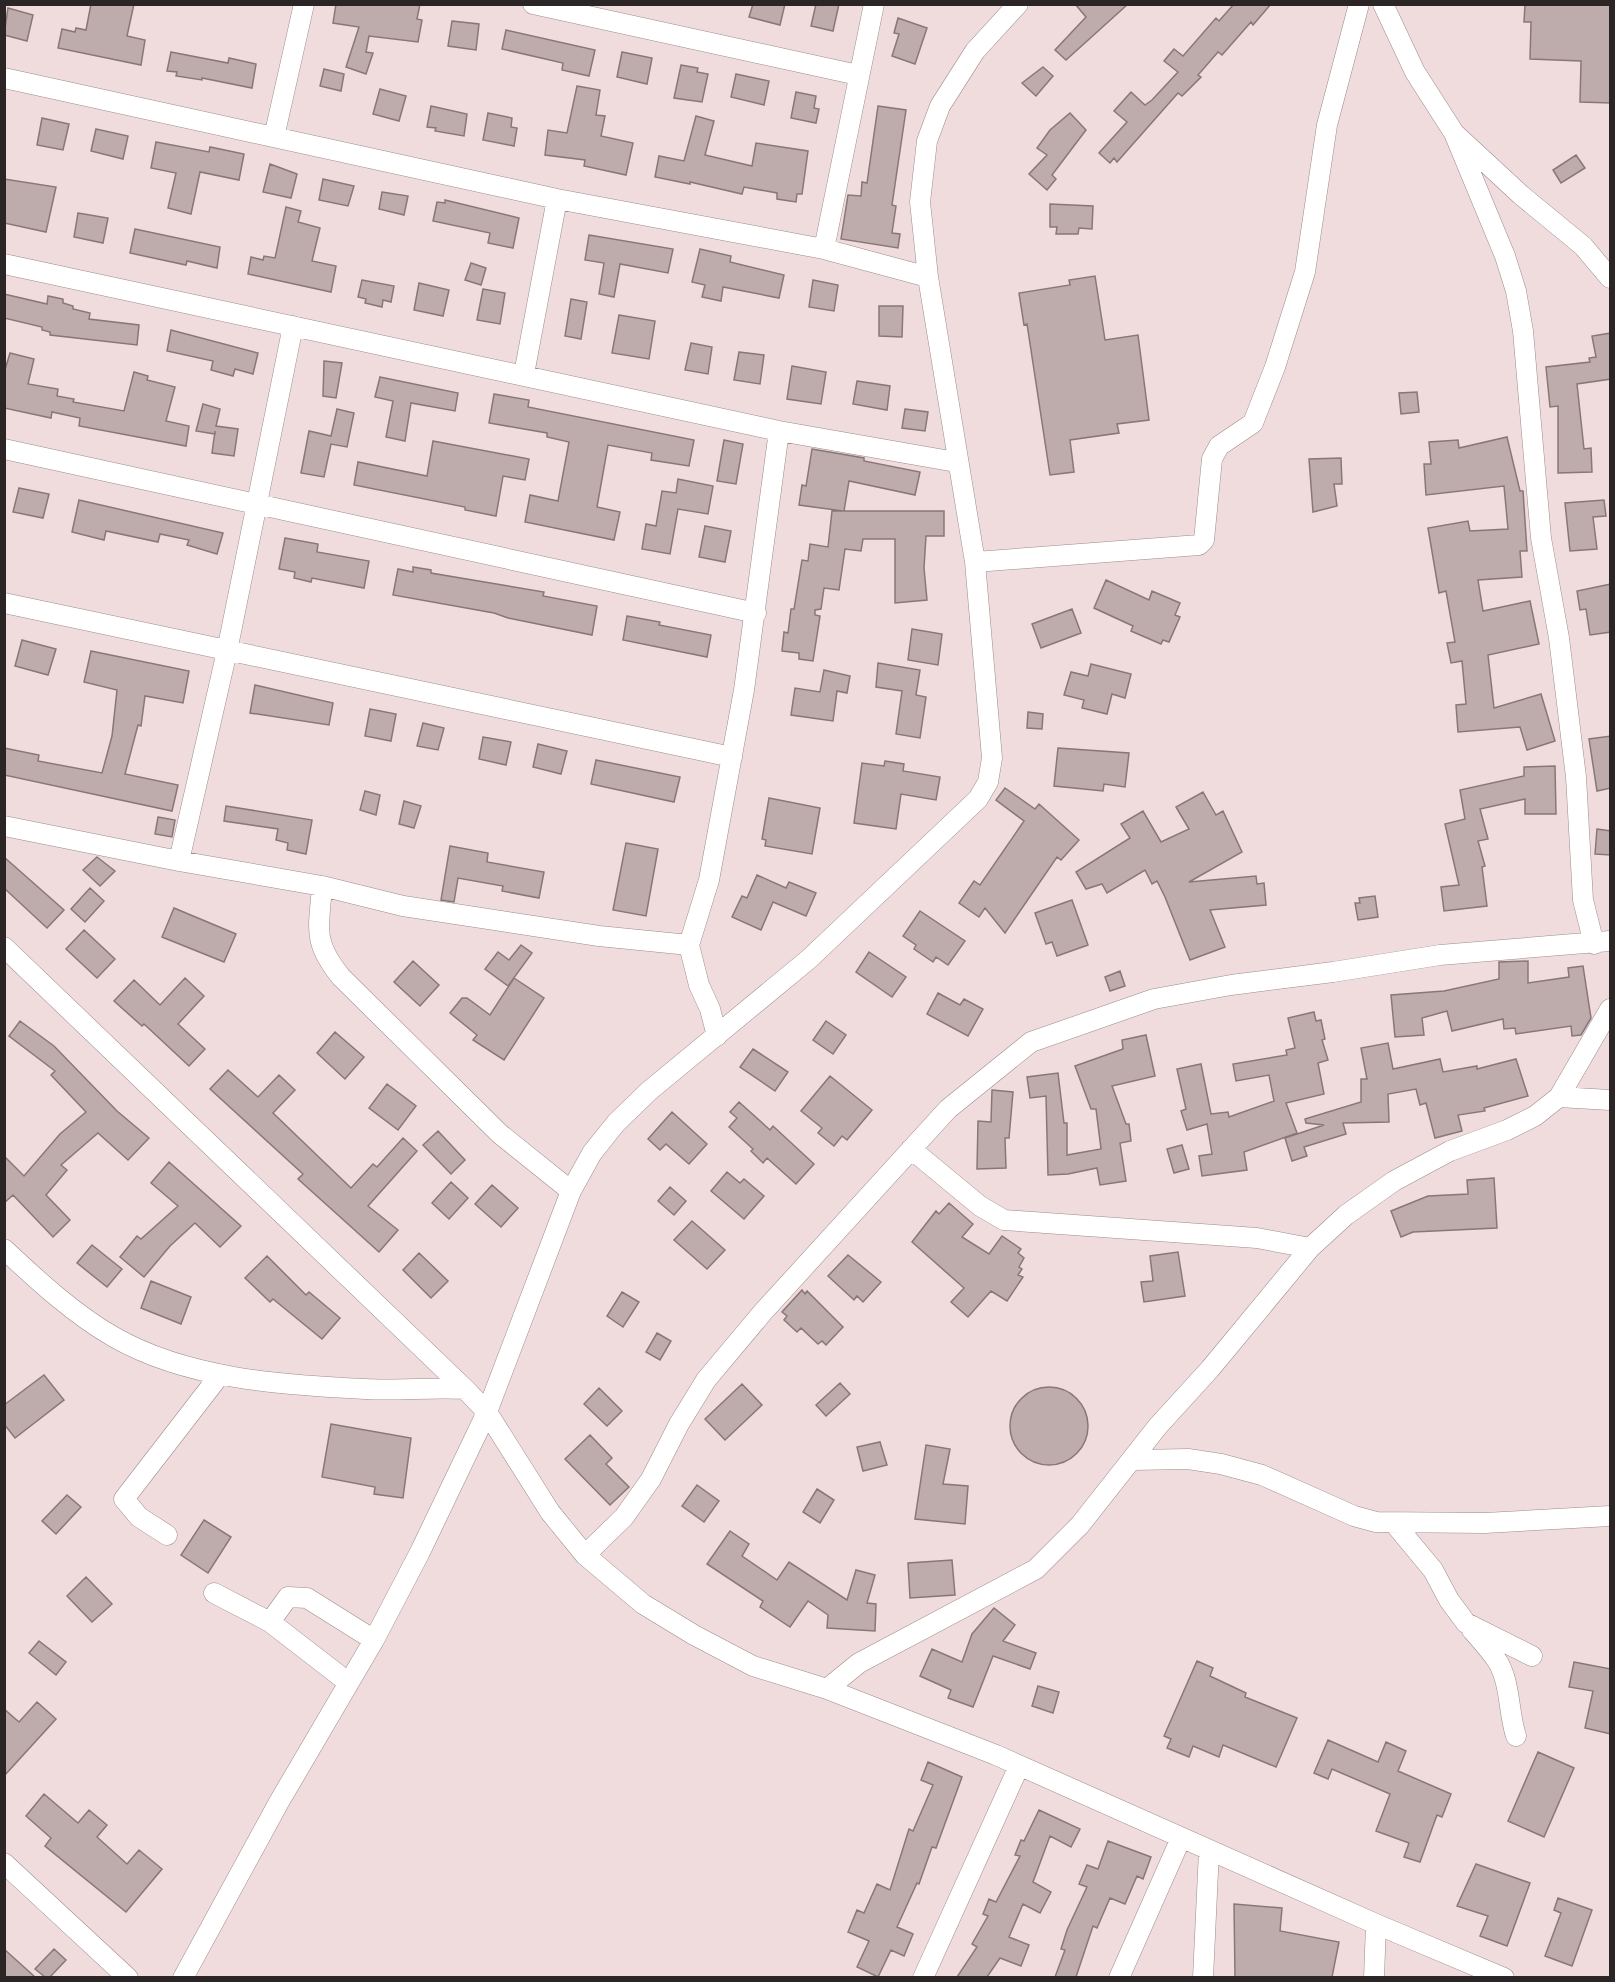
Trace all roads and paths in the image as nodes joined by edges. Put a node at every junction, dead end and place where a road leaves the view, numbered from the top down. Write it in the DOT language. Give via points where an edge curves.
graph roads {
  1 [pos="304,4"];
  2 [pos="533,4"];
  3 [pos="874,4"];
  4 [pos="1018,4"];
  5 [pos="1359,4"];
  6 [pos="1383,4"];
  7 [pos="858,75"];
  8 [pos="4,78"];
  9 [pos="1454,133"];
  10 [pos="274,136"];
  11 [pos="557,199"];
  12 [pos="824,249"];
  13 [pos="4,264"];
  14 [pos="928,277"];
  15 [pos="1611,278"];
  16 [pos="293,326"];
  17 [pos="524,374"];
  18 [pos="779,431"];
  19 [pos="4,449"];
  20 [pos="956,462"];
  21 [pos="257,504"];
  22 [pos="975,562"];
  23 [pos="4,603"];
  24 [pos="756,613"];
  25 [pos="227,651"];
  26 [pos="732,757"];
  27 [pos="4,826"];
  28 [pos="179,861"];
  29 [pos="322,886"];
  30 [pos="1602,942"];
  31 [pos="689,945"];
  32 [pos="4,946"];
  33 [pos="1611,1009"];
  34 [pos="717,1036"];
  35 [pos="1604,1038"];
  36 [pos="1558,1097"];
  37 [pos="1611,1100"];
  38 [pos="911,1149"];
  39 [pos="571,1191"];
  40 [pos="1310,1248"];
  41 [pos="4,1249"];
  42 [pos="219,1376"];
  43 [pos="465,1389"];
  44 [pos="487,1412"];
  45 [pos="1133,1460"];
  46 [pos="1611,1516"];
  47 [pos="1394,1523"];
  48 [pos="167,1536"];
  49 [pos="585,1556"];
  50 [pos="214,1593"];
  51 [pos="270,1622"];
  52 [pos="1466,1623"];
  53 [pos="374,1640"];
  54 [pos="1532,1656"];
  55 [pos="349,1683"];
  56 [pos="827,1689"];
  57 [pos="1516,1736"];
  58 [pos="1018,1766"];
  59 [pos="1181,1838"];
  60 [pos="1209,1850"];
  61 [pos="4,1863"];
  62 [pos="1376,1924"];
  63 [pos="128,1977"];
  64 [pos="183,1977"];
  65 [pos="923,1977"];
  66 [pos="1119,1977"];
  67 [pos="1203,1977"];
  68 [pos="1374,1977"];
  69 [pos="1504,1977"];
  1 -- 10 [label="street"];
  2 -- 7 [label="street"];
  3 -- 7 [label="street"];
  4 -- 14 [label="street" via="975,51 940,105 927,141 920,202"];
  5 -- 22 [label="street" via="1327,125 1305,272 1253,423 1219,446 1212,459 1204,540 1200,545"];
  6 -- 9 [label="street" via="1415,72"];
  7 -- 12 [label="street"];
  8 -- 10 [label="street"];
  9 -- 15 [label="street" via="1583,246"];
  9 -- 30 [label="street" via="1505,256 1519,311 1541,538 1559,638 1576,777 1583,900"];
  10 -- 11 [label="street"];
  11 -- 12 [label="street"];
  11 -- 17 [label="street"];
  12 -- 14 [label="street"];
  13 -- 16 [label="street"];
  14 -- 20 [label="street"];
  16 -- 17 [label="street"];
  16 -- 21 [label="street"];
  17 -- 18 [label="street"];
  18 -- 20 [label="street"];
  18 -- 24 [label="street"];
  19 -- 21 [label="street"];
  20 -- 22 [label="street"];
  21 -- 24 [label="street"];
  21 -- 25 [label="street"];
  22 -- 34 [label="street" via="992,758 988,782 978,799 808,959"];
  23 -- 25 [label="street"];
  24 -- 26 [label="street"];
  25 -- 26 [label="street"];
  25 -- 28 [label="street"];
  26 -- 31 [label="street" via="710,880"];
  27 -- 28 [label="street"];
  28 -- 29 [label="street"];
  29 -- 31 [label="street" via="484,920"];
  29 -- 39 [label="street" via="318,939 325,957 341,977 500,1134"];
  30 -- 38 [label="street" via="1440,955 1154,999 1031,1042 948,1109"];
  31 -- 34 [label="street"];
  32 -- 43 [label="street"];
  33 -- 35 [label="street"];
  34 -- 39 [label="street" via="616,1123 592,1153"];
  35 -- 36 [label="street"];
  36 -- 37 [label="street"];
  36 -- 40 [label="street" via="1535,1116 1508,1130 1450,1151 1394,1181 1346,1215"];
  38 -- 40 [label="street" via="980,1206 1004,1220 1257,1238"];
  38 -- 49 [label="street" via="706,1380 638,1498"];
  39 -- 44 [label="street"];
  40 -- 45 [label="street"];
  41 -- 42 [label="street" via="114,1337 170,1362"];
  42 -- 43 [label="street" via="365,1389"];
  42 -- 48 [label="street" via="124,1499 139,1518"];
  43 -- 44 [label="street"];
  44 -- 49 [label="street" via="550,1512"];
  44 -- 53 [label="street"];
  45 -- 47 [label="street" via="1188,1459 1221,1464 1262,1475 1354,1516"];
  45 -- 56 [label="street" via="1080,1525 1036,1569 859,1663"];
  46 -- 47 [label="street"];
  47 -- 52 [label="street" via="1434,1570"];
  49 -- 56 [label="street" via="643,1604 694,1635 753,1666"];
  50 -- 51 [label="street"];
  51 -- 53 [label="street" via="288,1597 307,1598"];
  51 -- 55 [label="street"];
  52 -- 54 [label="street"];
  52 -- 57 [label="street" via="1497,1660"];
  53 -- 55 [label="street"];
  55 -- 64 [label="street"];
  56 -- 58 [label="street"];
  58 -- 59 [label="street"];
  58 -- 65 [label="street"];
  59 -- 60 [label="street"];
  59 -- 66 [label="street"];
  60 -- 62 [label="street"];
  60 -- 67 [label="street"];
  61 -- 63 [label="street"];
  62 -- 68 [label="street"];
  62 -- 69 [label="street"];
}
